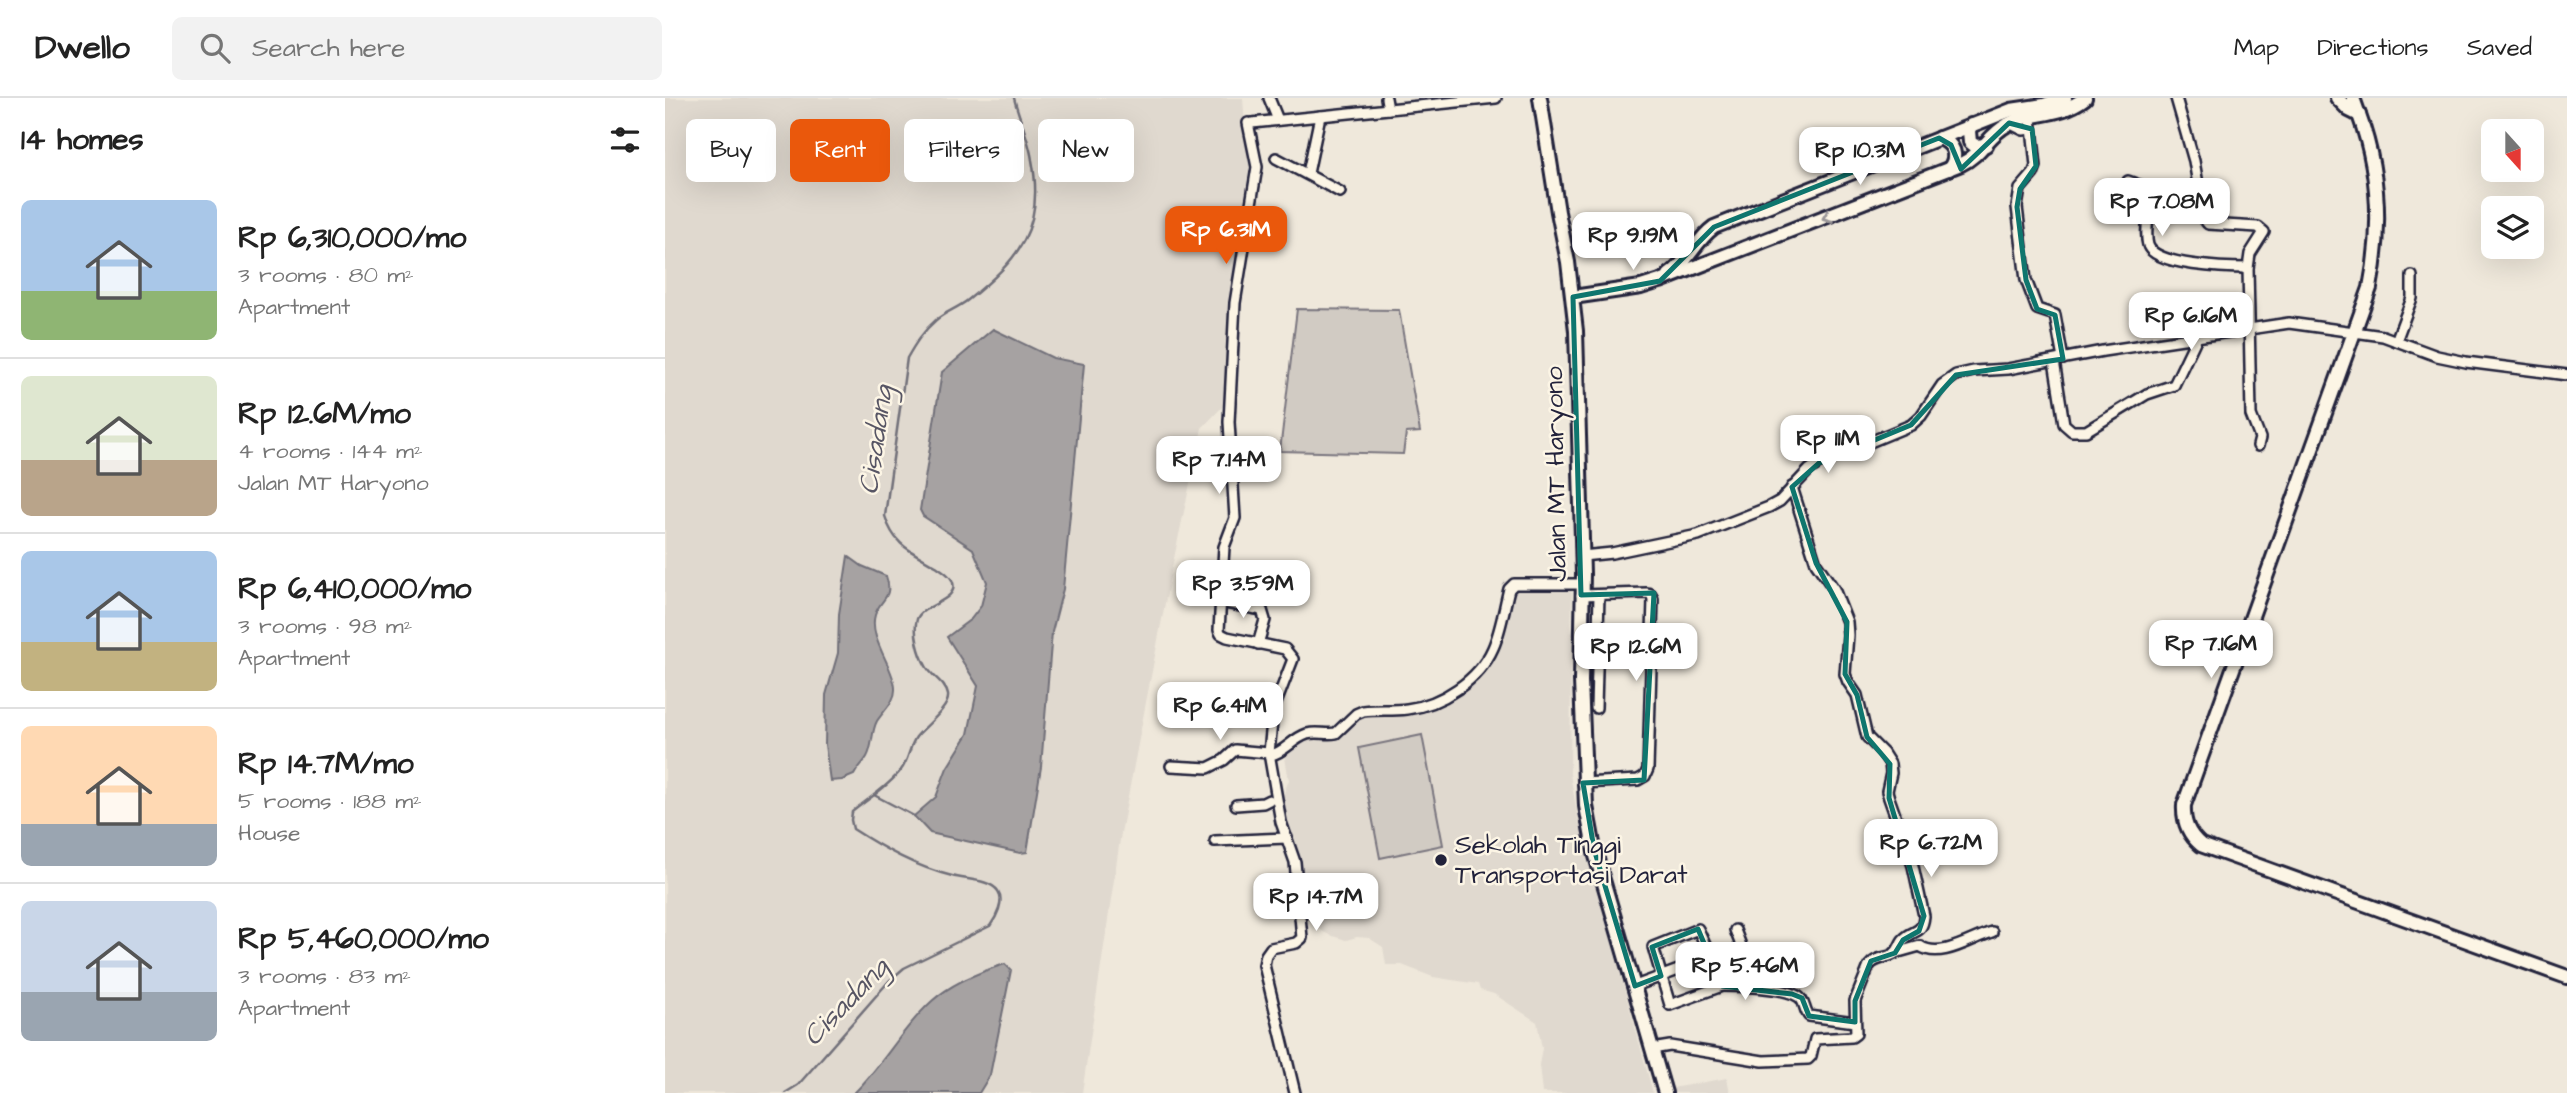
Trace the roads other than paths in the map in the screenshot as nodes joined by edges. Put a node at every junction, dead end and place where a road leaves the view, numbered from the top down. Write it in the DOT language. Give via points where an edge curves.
graph roads {
  1 [pos="1269,98"];
  2 [pos="1386,98"];
  3 [pos="1496,98"];
  4 [pos="1541,98"];
  5 [pos="2065,98"];
  6 [pos="2085,98"];
  7 [pos="2176,98"];
  8 [pos="2337,98"];
  9 [pos="2353,98"];
  10 [pos="1388,109"];
  11 [pos="2030,113"];
  12 [pos="2359,115"];
  13 [pos="1320,116"];
  14 [pos="1278,120"];
  15 [pos="1971,125"];
  16 [pos="1939,138"];
  17 [pos="1986,145"];
  18 [pos="1276,158"];
  19 [pos="1949,169"];
  20 [pos="1308,173"];
  21 [pos="2128,181"];
  22 [pos="1340,192"];
  23 [pos="2248,268"];
  24 [pos="2412,276"];
  25 [pos="1660,281"];
  26 [pos="1573,297"];
  27 [pos="2250,327"];
  28 [pos="2353,333"];
  29 [pos="2198,335"];
  30 [pos="2396,341"];
  31 [pos="2059,360"];
  32 [pos="2567,375"];
  33 [pos="2258,446"];
  34 [pos="1792,487"];
  35 [pos="1582,556"];
  36 [pos="1581,589"];
  37 [pos="1599,595"];
  38 [pos="1220,602"];
  39 [pos="1258,644"];
  40 [pos="1596,708"];
  41 [pos="1270,754"];
  42 [pos="1171,766"];
  43 [pos="1583,783"];
  44 [pos="1272,796"];
  45 [pos="1236,805"];
  46 [pos="1287,838"];
  47 [pos="1215,841"];
  48 [pos="1735,930"];
  49 [pos="1993,932"];
  50 [pos="1895,953"];
  51 [pos="1711,958"];
  52 [pos="1661,976"];
  53 [pos="2567,977"];
  54 [pos="1635,986"];
  55 [pos="1722,986"];
  56 [pos="1757,987"];
  57 [pos="1855,1022"];
  58 [pos="1652,1049"];
  59 [pos="1295,1093"];
  60 [pos="1665,1093"];
  1 -- 14 [label="street"];
  2 -- 10 [label="street"];
  3 -- 10 [label="street"];
  4 -- 26 [label="street, Jalan MT Haryono"];
  5 -- 11 [label="street"];
  6 -- 11 [label="street" via="2050,114"];
  7 -- 23 [label="street" via="2194,160 2204,219 2208,224 2258,227 2264,232 2250,254"];
  8 -- 12 [label="street"];
  9 -- 12 [label="street"];
  10 -- 13 [label="street"];
  11 -- 15 [label="street" via="2011,110"];
  11 -- 17 [label="street" via="1999,129"];
  11 -- 31 [label="street" via="2036,166 2020,189 2017,207 2026,280 2037,309 2055,314"];
  12 -- 28 [label="street" via="2372,154 2379,212 2374,266"];
  13 -- 14 [label="street"];
  13 -- 20 [label="street"];
  14 -- 38 [label="street" via="1250,123 1257,167 1235,303 1229,422 1235,518 1224,547"];
  15 -- 16 [label="street"];
  15 -- 17 [label="street" via="1970,142"];
  16 -- 19 [label="street" via="1955,152"];
  16 -- 25 [label="street" via="1714,228 1700,237 1677,270"];
  17 -- 19 [label="street" via="1971,160"];
  18 -- 20 [label="street"];
  19 -- 25 [label="street, one-way"];
  20 -- 22 [label="street"];
  21 -- 23 [label="street" via="2150,195 2147,231 2152,251 2169,260 2210,268"];
  23 -- 27 [label="street"];
  24 -- 30 [label="street" via="2412,298"];
  25 -- 26 [label="street"];
  26 -- 35 [label="street, Jalan MT Haryono"];
  27 -- 28 [label="street" via="2289,323"];
  27 -- 29 [label="street"];
  27 -- 33 [label="street" via="2251,415 2260,438"];
  28 -- 30 [label="street"];
  28 -- 53 [label="street" via="2184,804 2185,822 2201,845"];
  29 -- 31 [label="street"];
  29 -- 31 [label="street" via="2174,385 2147,394 2086,430 2072,431 2064,424"];
  30 -- 32 [label="street" via="2466,362"];
  31 -- 34 [label="street" via="1973,371 1948,379 1911,425 1819,463"];
  34 -- 35 [label="street" via="1769,507 1698,535"];
  34 -- 50 [label="street" via="1816,563 1834,589 1847,622 1845,674 1857,695 1867,737 1890,764 1887,791 1913,866 1923,924"];
  35 -- 36 [label="street, Jalan MT Haryono"];
  36 -- 37 [label="street"];
  36 -- 41 [label="street" via="1514,584 1494,647 1458,689 1408,709 1363,711 1336,733 1304,735"];
  36 -- 43 [label="street, Jalan MT Haryono"];
  37 -- 40 [label="street"];
  37 -- 43 [label="street" via="1651,593 1653,599 1648,769 1638,780"];
  38 -- 39 [label="street" via="1221,634"];
  38 -- 39 [label="street" via="1262,610 1265,620"];
  39 -- 41 [label="street" via="1285,649 1293,661 1273,711"];
  41 -- 42 [label="street" via="1235,751 1207,768"];
  41 -- 44 [label="street"];
  43 -- 54 [label="street, Jalan MT Haryono" via="1594,849"];
  44 -- 45 [label="street" via="1263,803"];
  44 -- 46 [label="street"];
  46 -- 47 [label="street"];
  46 -- 59 [label="street" via="1295,862 1301,938 1271,948 1265,965"];
  48 -- 56 [label="street"];
  49 -- 50 [label="street" via="1955,948 1926,950 1920,946"];
  50 -- 57 [label="street" via="1871,962 1855,1001"];
  51 -- 52 [label="street"];
  51 -- 52 [label="street" via="1696,929 1653,947"];
  51 -- 55 [label="street"];
  52 -- 54 [label="street"];
  52 -- 55 [label="street" via="1672,1005"];
  54 -- 58 [label="street, Jalan MT Haryono"];
  55 -- 56 [label="street"];
  56 -- 57 [label="street" via="1799,997 1809,1016"];
  57 -- 58 [label="street" via="1852,1037 1815,1039 1811,1056 1802,1060 1763,1061 1670,1046"];
  58 -- 60 [label="street, Jalan MT Haryono"];
}
